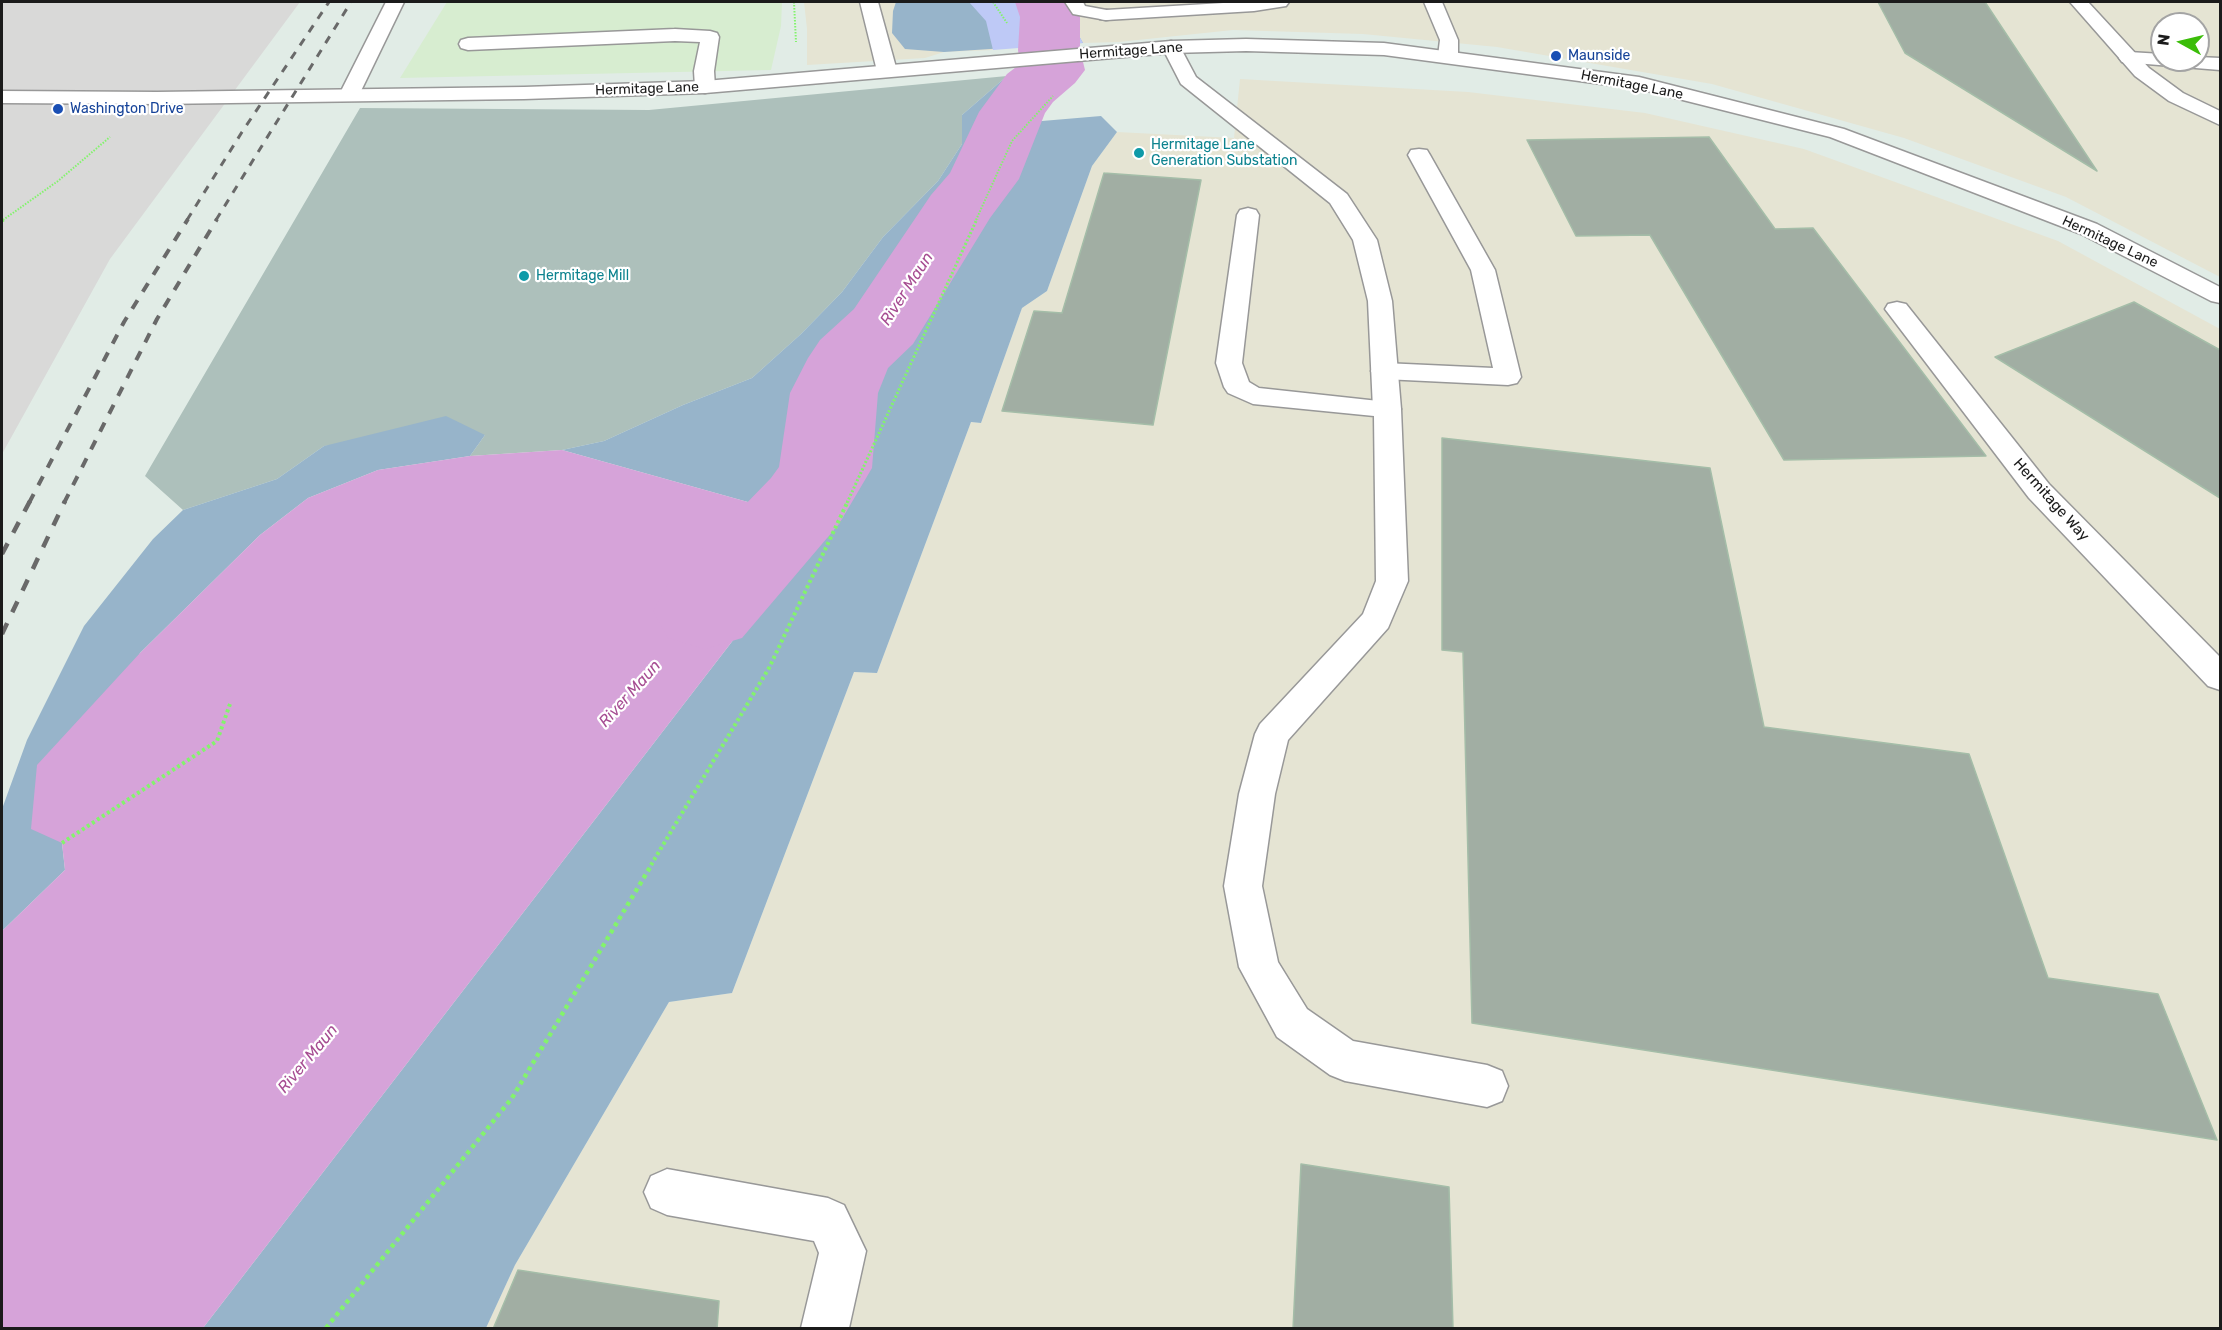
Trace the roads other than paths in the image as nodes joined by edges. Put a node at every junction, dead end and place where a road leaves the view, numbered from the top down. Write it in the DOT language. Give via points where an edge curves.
graph roads {
  1 [pos="395,2"];
  2 [pos="869,2"];
  3 [pos="1074,2"];
  4 [pos="1280,2"];
  5 [pos="1433,2"];
  6 [pos="2079,2"];
  7 [pos="468,44"];
  8 [pos="1171,47"];
  9 [pos="1448,56"];
  10 [pos="2129,58"];
  11 [pos="2220,64"];
  12 [pos="887,71"];
  13 [pos="705,87"];
  14 [pos="349,95"];
  15 [pos="2,97"];
  16 [pos="2220,119"];
  17 [pos="1419,155"];
  18 [pos="1248,215"];
  19 [pos="2220,296"];
  20 [pos="1897,309"];
  21 [pos="1384,371"];
  22 [pos="1387,409"];
  23 [pos="2220,677"];
  24 [pos="1487,1086"];
  25 [pos="668,1192"];
  26 [pos="825,1329"];
  1 -- 14 [label="street"];
  2 -- 12 [label="street"];
  3 -- 4 [label="street" via="1079,10 1106,15"];
  5 -- 9 [label="street" via="1449,40"];
  6 -- 10 [label="street"];
  7 -- 13 [label="street" via="675,35 710,37"];
  8 -- 9 [label="street, Hermitage Lane" via="1372,49"];
  8 -- 12 [label="street, Hermitage Lane"];
  8 -- 21 [label="street" via="1188,80 1339,199 1365,240 1380,301"];
  9 -- 19 [label="street, Hermitage Lane" via="1639,83 1837,133 2089,229"];
  10 -- 11 [label="street"];
  10 -- 16 [label="street" via="2176,97"];
  12 -- 13 [label="street, Hermitage Lane"];
  13 -- 14 [label="street, Hermitage Lane"];
  14 -- 15 [label="street, Hermitage Lane"];
  17 -- 21 [label="street" via="1483,270 1508,377"];
  18 -- 22 [label="street" via="1230,363 1237,387 1253,396"];
  20 -- 23 [label="street, Hermitage Way" via="2039,491"];
  21 -- 22 [label="street"];
  22 -- 24 [label="street" via="1392,580 1377,620 1272,734 1257,794 1243,886 1259,967 1292,1023 1345,1060"];
  25 -- 26 [label="street" via="828,1221 843,1251"];
}
